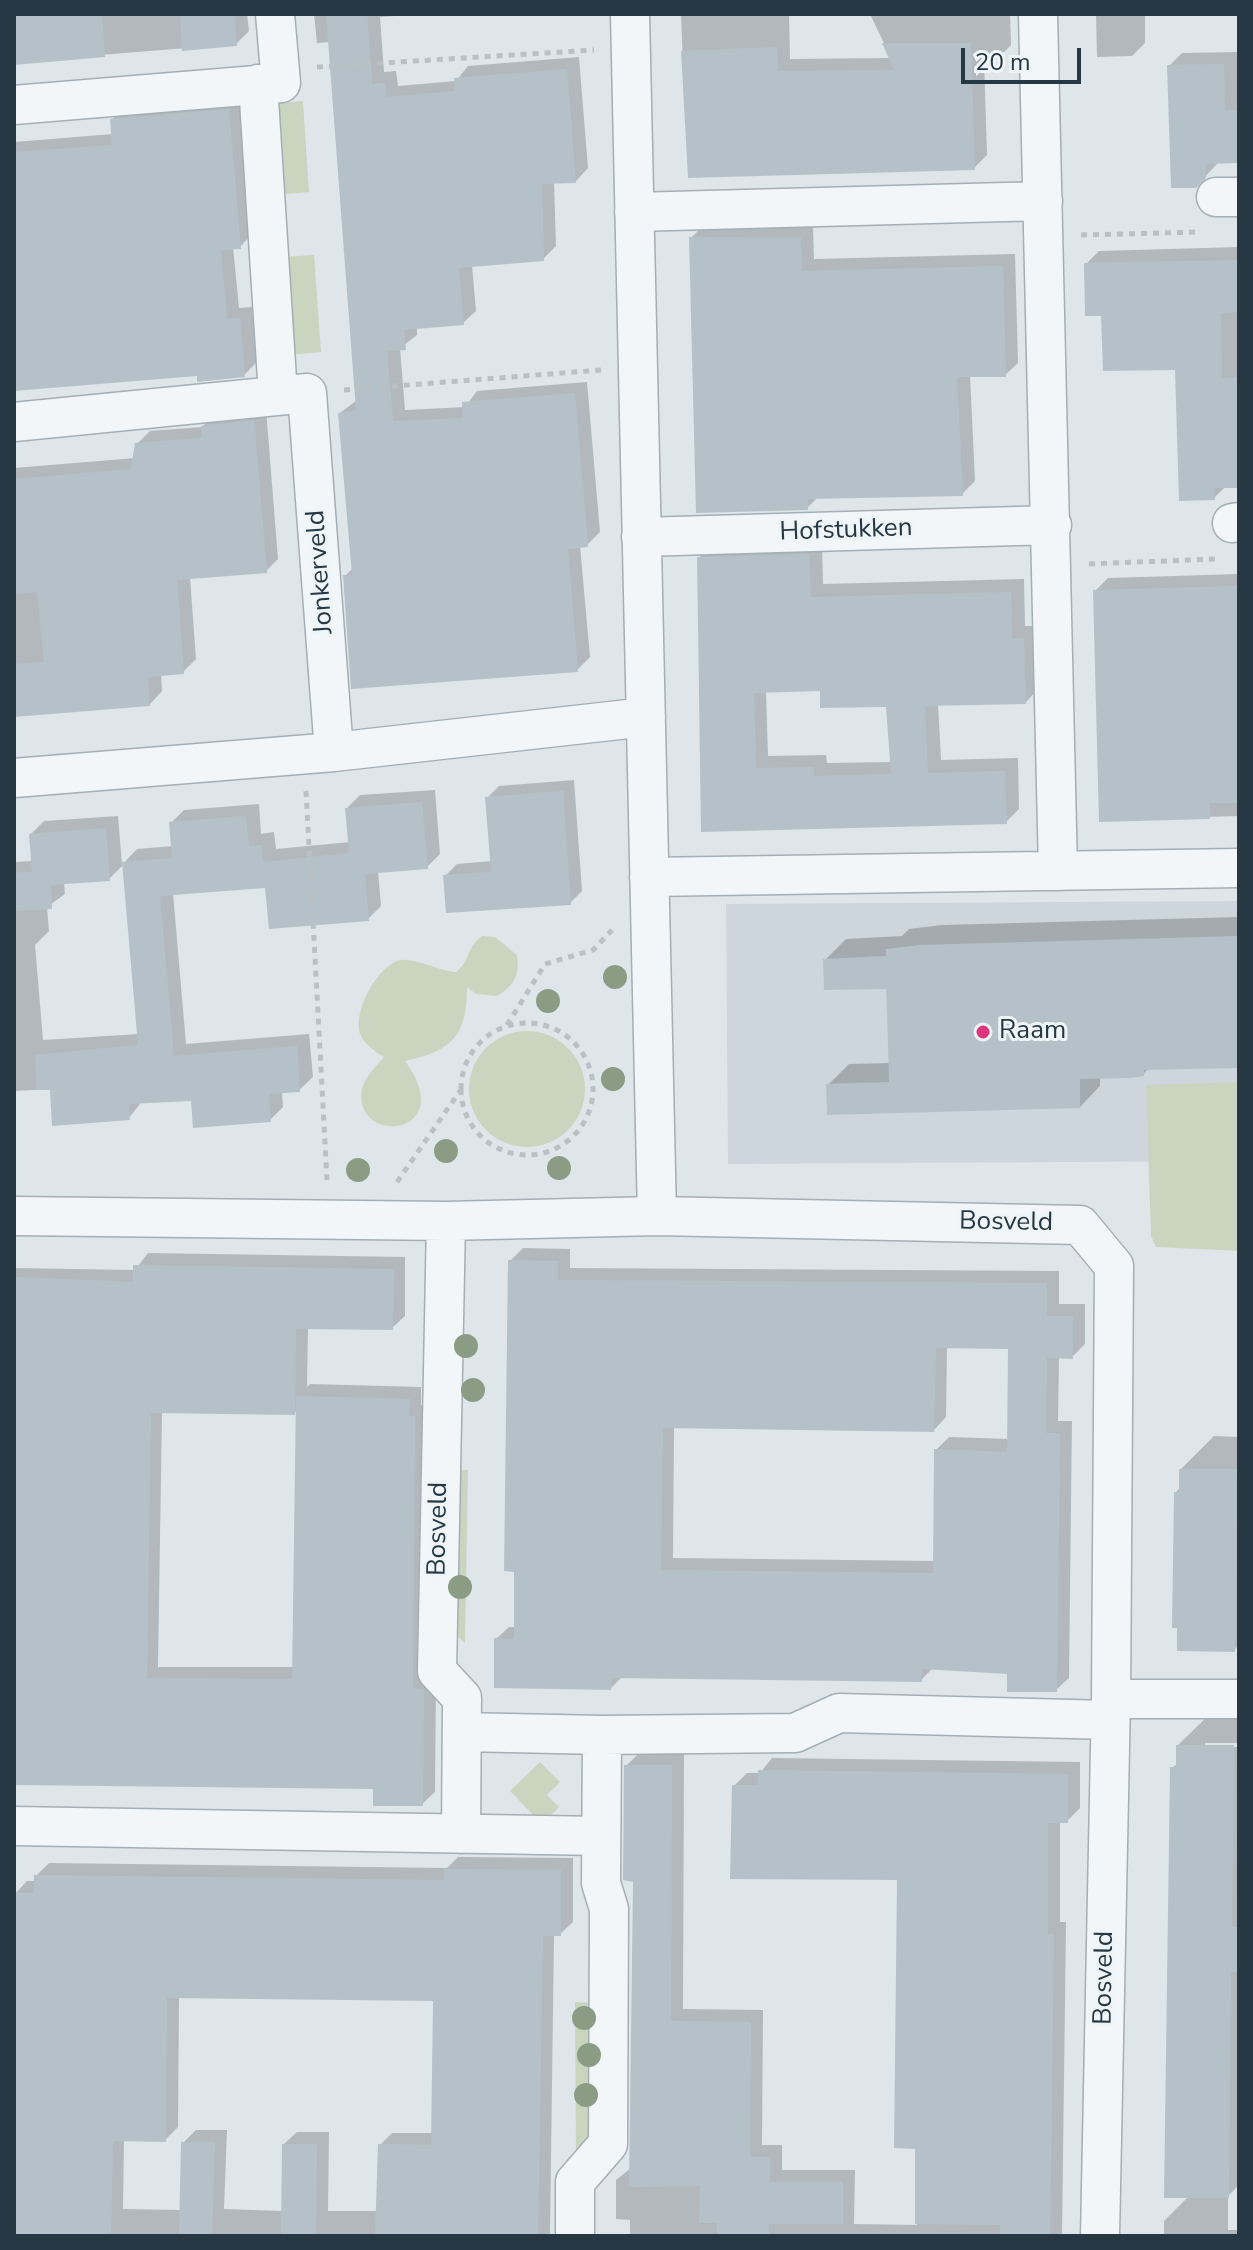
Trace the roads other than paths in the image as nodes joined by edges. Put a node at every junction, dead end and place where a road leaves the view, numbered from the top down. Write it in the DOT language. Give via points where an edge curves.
graph roads {
  1 [pos="275,14"];
  2 [pos="1038,14"];
  3 [pos="630,31"];
  4 [pos="269,76"];
  5 [pos="14,105"];
  6 [pos="634,212"];
  7 [pos="1043,219"];
  8 [pos="293,394"];
  9 [pos="14,422"];
  10 [pos="1052,525"];
  11 [pos="641,537"];
  12 [pos="646,717"];
  13 [pos="319,753"];
  14 [pos="14,778"];
  15 [pos="1239,868"];
  16 [pos="1058,871"];
  17 [pos="649,883"];
  18 [pos="14,1216"];
  19 [pos="657,1216"];
  20 [pos="446,1221"];
  21 [pos="1239,1699"];
  22 [pos="1110,1709"];
  23 [pos="462,1732"];
  24 [pos="602,1735"];
  25 [pos="14,1826"];
  26 [pos="461,1834"];
  27 [pos="601,1836"];
  28 [pos="575,2236"];
  29 [pos="1100,2236"];
  1 -- 4 [label="street, Jonkerveld"];
  2 -- 7 [label="street"];
  3 -- 6 [label="street"];
  4 -- 5 [label="street"];
  4 -- 8 [label="street, Jonkerveld"];
  6 -- 7 [label="street"];
  6 -- 11 [label="street"];
  7 -- 10 [label="street"];
  8 -- 9 [label="street"];
  8 -- 13 [label="street, Jonkerveld"];
  10 -- 11 [label="street, Hofstukken"];
  10 -- 16 [label="street"];
  11 -- 12 [label="street"];
  12 -- 13 [label="street"];
  12 -- 17 [label="street"];
  13 -- 14 [label="street"];
  15 -- 16 [label="street"];
  16 -- 17 [label="street"];
  17 -- 19 [label="street"];
  18 -- 20 [label="street, Bosveld"];
  19 -- 20 [label="street, Bosveld"];
  19 -- 22 [label="street, Bosveld" via="1080,1225 1114,1266"];
  20 -- 23 [label="street, Bosveld" via="437,1671 462,1698"];
  21 -- 22 [label="street"];
  22 -- 24 [label="street" via="839,1713 795,1733"];
  22 -- 29 [label="street, Bosveld"];
  23 -- 24 [label="street"];
  23 -- 26 [label="street, Bosveld"];
  24 -- 27 [label="street"];
  25 -- 26 [label="street"];
  26 -- 27 [label="street"];
  27 -- 28 [label="street" via="601,1883 609,1909 608,2144 575,2182"];
}
